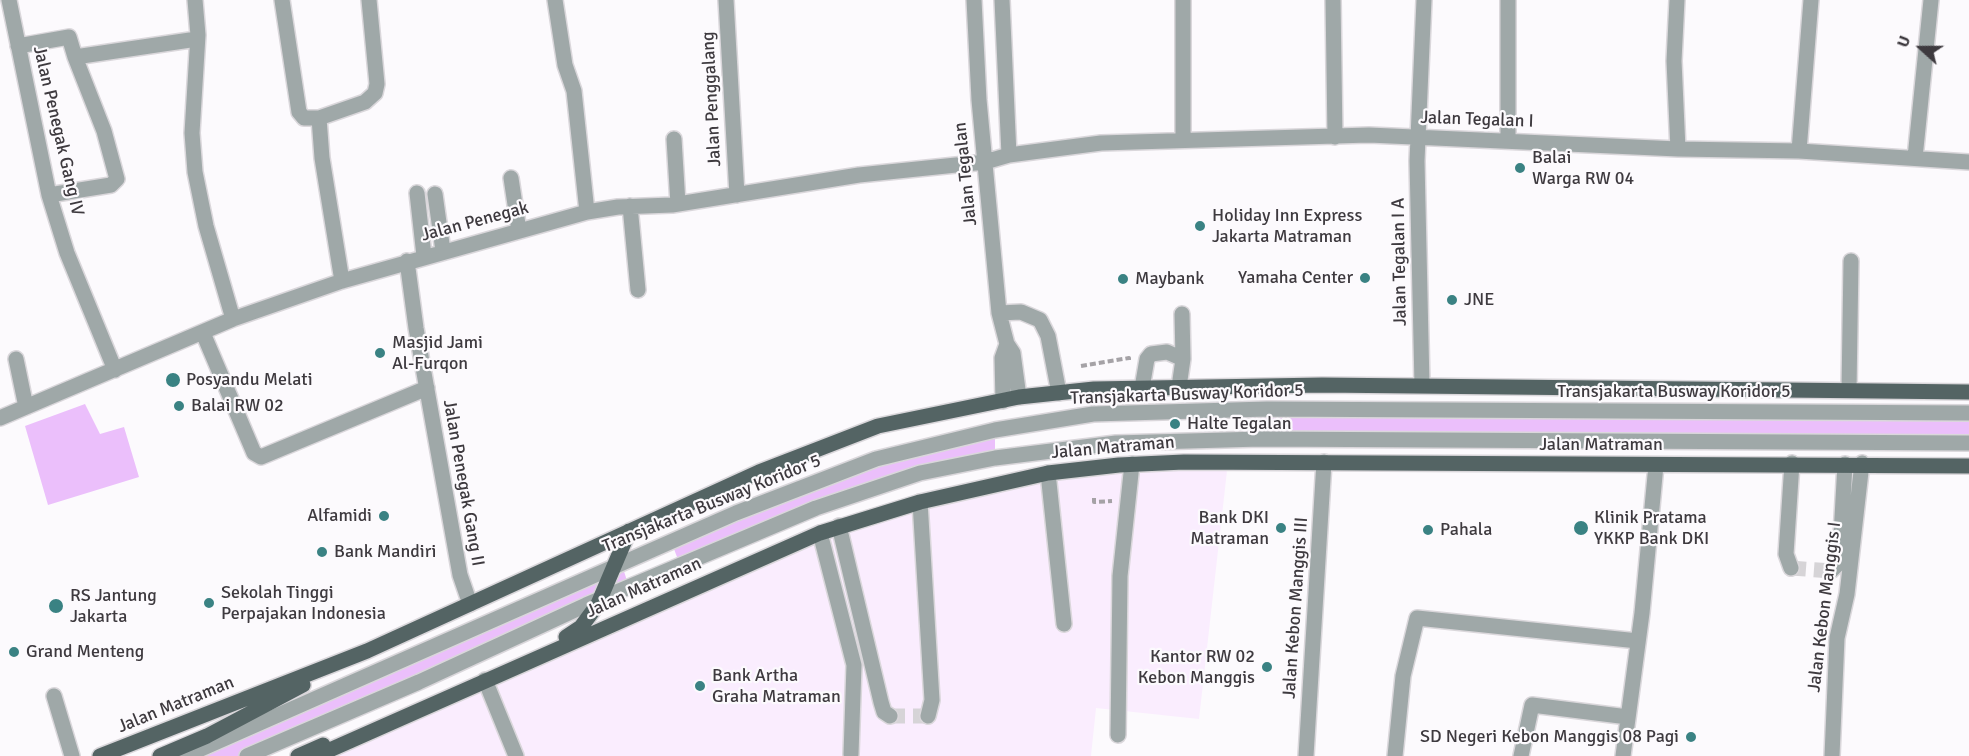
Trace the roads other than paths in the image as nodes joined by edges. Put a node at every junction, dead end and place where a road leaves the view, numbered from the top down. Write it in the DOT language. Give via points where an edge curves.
graph roads {
  1 [pos="9,0"];
  2 [pos="195,0"];
  3 [pos="282,0"];
  4 [pos="369,0"];
  5 [pos="555,0"];
  6 [pos="726,0"];
  7 [pos="974,0"];
  8 [pos="1002,0"];
  9 [pos="1183,0"];
  10 [pos="1333,0"];
  11 [pos="1424,0"];
  12 [pos="1508,0"];
  13 [pos="1677,0"];
  14 [pos="1811,0"];
  15 [pos="1931,0"];
  16 [pos="197,39"];
  17 [pos="18,46"];
  18 [pos="75,57"];
  19 [pos="1004,97"];
  20 [pos="979,100"];
  21 [pos="319,118"];
  22 [pos="1335,137"];
  23 [pos="1418,137"];
  24 [pos="674,139"];
  25 [pos="1508,139"];
  26 [pos="1183,140"];
  27 [pos="1678,149"];
  28 [pos="1800,151"];
  29 [pos="1009,155"];
  30 [pos="1915,158"];
  31 [pos="985,162"];
  32 [pos="1969,162"];
  33 [pos="511,178"];
  34 [pos="417,193"];
  35 [pos="435,194"];
  36 [pos="49,195"];
  37 [pos="737,195"];
  38 [pos="678,204"];
  39 [pos="630,206"];
  40 [pos="587,212"];
  41 [pos="519,231"];
  42 [pos="442,251"];
  43 [pos="424,256"];
  44 [pos="407,261"];
  45 [pos="1851,261"];
  46 [pos="342,281"];
  47 [pos="638,290"];
  48 [pos="999,313"];
  49 [pos="1182,314"];
  50 [pos="233,319"];
  51 [pos="203,333"];
  52 [pos="1007,344"];
  53 [pos="16,359"];
  54 [pos="1183,359"];
  55 [pos="115,370"];
  56 [pos="1422,386"];
  57 [pos="1179,387"];
  58 [pos="427,388"];
  59 [pos="1136,388"];
  60 [pos="1850,390"];
  61 [pos="1969,392"];
  62 [pos="1059,393"];
  63 [pos="1019,398"];
  64 [pos="1003,401"];
  65 [pos="26,407"];
  66 [pos="1969,413"];
  67 [pos="0,418"];
  68 [pos="1969,443"];
  69 [pos="1324,462"];
  70 [pos="1132,464"];
  71 [pos="1792,464"];
  72 [pos="1845,464"];
  73 [pos="1862,464"];
  74 [pos="1656,465"];
  75 [pos="1969,466"];
  76 [pos="1048,473"];
  77 [pos="920,502"];
  78 [pos="839,526"];
  79 [pos="629,531"];
  80 [pos="820,533"];
  81 [pos="615,565"];
  82 [pos="1791,568"];
  83 [pos="1831,571"];
  84 [pos="600,599"];
  85 [pos="470,604"];
  86 [pos="1064,624"];
  87 [pos="1638,641"];
  88 [pos="367,651"];
  89 [pos="485,680"];
  90 [pos="54,696"];
  91 [pos="890,716"];
  92 [pos="928,716"];
  93 [pos="1628,717"];
  94 [pos="1118,735"];
  95 [pos="851,754"];
  96 [pos="322,755"];
  97 [pos="72,756"];
  98 [pos="100,756"];
  99 [pos="160,756"];
  100 [pos="185,756"];
  101 [pos="247,756"];
  102 [pos="298,756"];
  103 [pos="516,756"];
  104 [pos="1306,756"];
  105 [pos="1395,756"];
  106 [pos="1521,756"];
  107 [pos="1623,756"];
  108 [pos="1832,756"];
  1 -- 17 [label="street, Jalan Penegak Gang IV"];
  2 -- 16 [label="street"];
  3 -- 21 [label="street" via="299,112 304,118"];
  4 -- 21 [label="street" via="375,93 365,102"];
  5 -- 40 [label="street" via="565,65 574,91"];
  6 -- 37 [label="street, Jalan Penggalang"];
  7 -- 20 [label="street, Jalan Tegalan"];
  8 -- 19 [label="street"];
  9 -- 26 [label="street"];
  10 -- 22 [label="street"];
  11 -- 23 [label="street, Jalan Tegalan I A"];
  12 -- 25 [label="street"];
  13 -- 27 [label="street" via="1674,61"];
  14 -- 28 [label="street"];
  15 -- 30 [label="street"];
  16 -- 18 [label="street"];
  16 -- 50 [label="street" via="192,133 195,172"];
  17 -- 18 [label="street" via="69,37"];
  17 -- 36 [label="street, Jalan Penegak Gang IV"];
  18 -- 36 [label="street" via="104,131 117,179 111,185"];
  19 -- 20 [label="street"];
  19 -- 29 [label="street"];
  20 -- 31 [label="street, Jalan Tegalan"];
  21 -- 46 [label="street"];
  22 -- 23 [label="street, Jalan Tegalan I"];
  22 -- 26 [label="street, Jalan Tegalan I"];
  23 -- 25 [label="street, Jalan Tegalan I"];
  23 -- 56 [label="street, Jalan Tegalan I A"];
  24 -- 38 [label="street"];
  25 -- 27 [label="street, Jalan Tegalan I"];
  26 -- 29 [label="street, Jalan Tegalan I" via="1101,143"];
  27 -- 28 [label="street, Jalan Tegalan I"];
  28 -- 30 [label="street, Jalan Tegalan I"];
  29 -- 31 [label="street, Jalan Tegalan I"];
  30 -- 32 [label="street, Jalan Tegalan I"];
  31 -- 37 [label="street, Jalan Penegak" via="860,175"];
  31 -- 48 [label="street, Jalan Tegalan"];
  33 -- 41 [label="street"];
  34 -- 43 [label="street"];
  35 -- 42 [label="street"];
  36 -- 55 [label="street, Jalan Penegak Gang IV" via="67,253"];
  37 -- 38 [label="street, Jalan Penegak"];
  38 -- 39 [label="street, Jalan Penegak"];
  39 -- 40 [label="street, Jalan Penegak"];
  39 -- 47 [label="street"];
  40 -- 41 [label="street, Jalan Penegak"];
  41 -- 42 [label="street, Jalan Penegak"];
  42 -- 43 [label="street, Jalan Penegak"];
  43 -- 44 [label="street, Jalan Penegak"];
  44 -- 46 [label="street, Jalan Penegak"];
  44 -- 58 [label="street, Jalan Penegak Gang II"];
  45 -- 60 [label="street"];
  46 -- 50 [label="street, Jalan Penegak"];
  48 -- 52 [label="street, Jalan Tegalan"];
  48 -- 62 [label="street" via="1021,312 1040,320"];
  49 -- 54 [label="street"];
  50 -- 51 [label="street, Jalan Penegak"];
  51 -- 55 [label="street, Jalan Penegak"];
  51 -- 58 [label="street" via="258,456"];
  52 -- 63 [label="street, Jalan Tegalan"];
  52 -- 64 [label="street, Jalan Tegalan" via="1002,358"];
  53 -- 65 [label="street"];
  54 -- 57 [label="street"];
  54 -- 59 [label="street" via="1167,352 1151,354"];
  55 -- 65 [label="street, Jalan Penegak"];
  56 -- 57 [label="main road, Jalan Matraman"];
  56 -- 60 [label="main road, Jalan Matraman"];
  57 -- 59 [label="main road, Jalan Matraman"];
  58 -- 85 [label="street, Jalan Penegak Gang II" via="460,575"];
  59 -- 62 [label="main road, Jalan Matraman"];
  60 -- 61 [label="main road, Jalan Matraman"];
  62 -- 63 [label="main road, Jalan Matraman"];
  63 -- 64 [label="main road, Jalan Matraman"];
  64 -- 79 [label="main road, Jalan Matraman" via="878,426 759,472"];
  65 -- 67 [label="street, Jalan Penegak"];
  66 -- 81 [label="street, Transjakarta Busway Koridor 5" via="1267,409 1092,414 995,430 876,459"];
  68 -- 84 [label="street" via="1340,438 1078,446 920,473 873,488"];
  69 -- 70 [label="main road, Jalan Matraman"];
  69 -- 74 [label="main road, Jalan Matraman"];
  69 -- 104 [label="street, Jalan Kebon Manggis III"];
  70 -- 76 [label="main road, Jalan Matraman"];
  70 -- 94 [label="street" via="1120,576"];
  71 -- 72 [label="main road, Jalan Matraman"];
  71 -- 74 [label="main road, Jalan Matraman"];
  71 -- 82 [label="street" via="1786,554"];
  72 -- 73 [label="main road, Jalan Matraman"];
  72 -- 83 [label="street" via="1840,553 1838,564"];
  73 -- 75 [label="main road, Jalan Matraman"];
  73 -- 108 [label="street, Jalan Kebon Manggis I" via="1838,638"];
  74 -- 87 [label="street"];
  76 -- 77 [label="main road, Jalan Matraman"];
  76 -- 86 [label="street"];
  77 -- 78 [label="main road, Jalan Matraman"];
  77 -- 92 [label="street" via="932,700"];
  78 -- 80 [label="main road, Jalan Matraman"];
  78 -- 91 [label="street" via="881,702"];
  79 -- 81 [label="main road, Jalan Matraman"];
  79 -- 85 [label="main road, Jalan Matraman"];
  80 -- 89 [label="main road, Jalan Matraman"];
  80 -- 95 [label="street" via="854,665"];
  81 -- 84 [label="main road, Jalan Matraman"];
  81 -- 100 [label="street, Transjakarta Busway Koridor 5"];
  84 -- 101 [label="street"];
  84 -- 102 [label="main road, Jalan Matraman" via="581,627 563,639"];
  85 -- 88 [label="main road, Jalan Matraman"];
  87 -- 93 [label="street"];
  87 -- 105 [label="street" via="1417,618 1403,676"];
  88 -- 98 [label="main road, Jalan Matraman"];
  88 -- 99 [label="main road, Jalan Matraman" via="207,736"];
  89 -- 96 [label="main road, Jalan Matraman"];
  89 -- 103 [label="street"];
  90 -- 97 [label="street"];
  93 -- 106 [label="street" via="1532,705"];
  93 -- 107 [label="street"];
}
